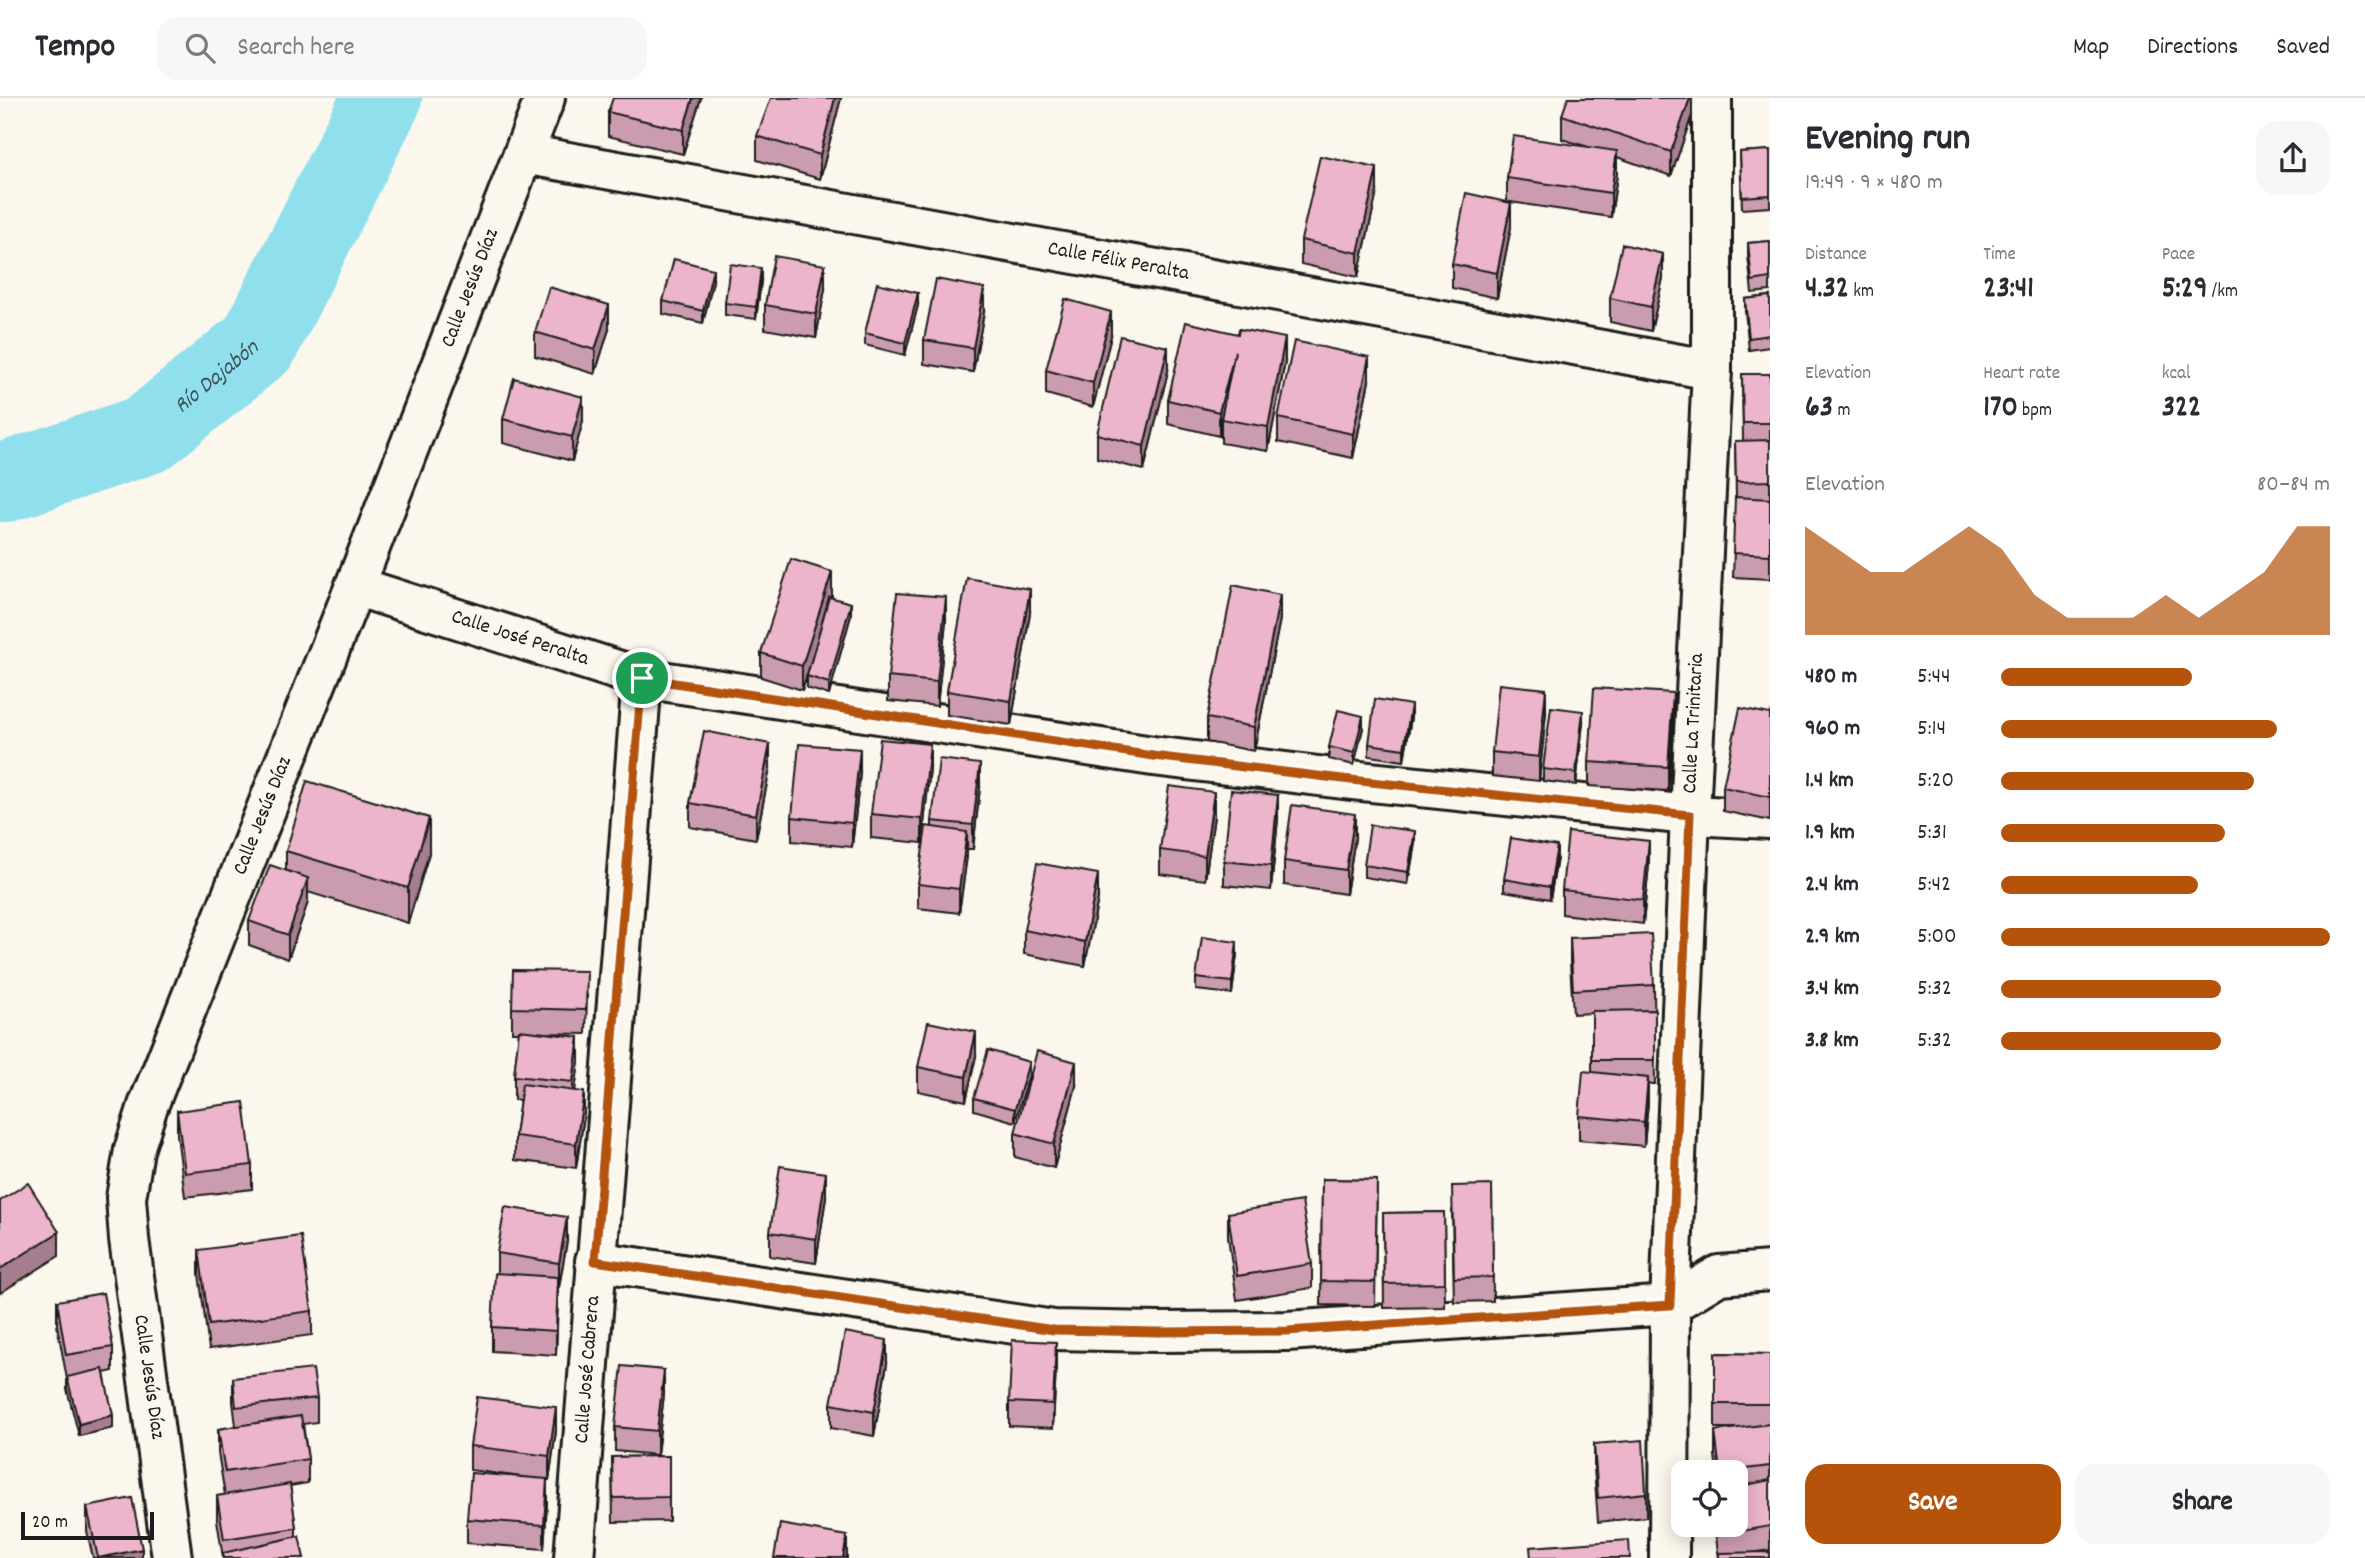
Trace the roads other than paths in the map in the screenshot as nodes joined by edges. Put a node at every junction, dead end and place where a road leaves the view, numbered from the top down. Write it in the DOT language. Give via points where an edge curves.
graph roads {
  1 [pos="545,98"];
  2 [pos="1712,98"];
  3 [pos="524,154"];
  4 [pos="1712,370"];
  5 [pos="355,586"];
  6 [pos="642,678"];
  7 [pos="1690,815"];
  8 [pos="1770,819"];
  9 [pos="595,1261"];
  10 [pos="1770,1271"];
  11 [pos="1670,1305"];
  12 [pos="172,1558"];
  13 [pos="574,1558"];
  14 [pos="1669,1558"];
  1 -- 3 [label="street, Calle Jesús Díaz"];
  2 -- 4 [label="street, Calle La Trinitaria"];
  3 -- 4 [label="street, Calle Félix Peralta"];
  3 -- 5 [label="street, Calle Jesús Díaz"];
  4 -- 7 [label="street, Calle La Trinitaria"];
  5 -- 6 [label="street, Calle José Peralta"];
  5 -- 12 [label="street, Calle Jesús Díaz" via="134,1150 126,1198"];
  6 -- 7 [label="street, Calle José Peralta" via="1167,758"];
  6 -- 9 [label="street, Calle José Cabrera"];
  7 -- 8 [label="street, Calle José Peralta"];
  7 -- 11 [label="street, Calle La Trinitaria"];
  9 -- 11 [label="street" via="1054,1330 1287,1331"];
  9 -- 13 [label="street, Calle José Cabrera"];
  10 -- 11 [label="street" via="1719,1275"];
  11 -- 14 [label="street, Calle La Trinitaria"];
}
